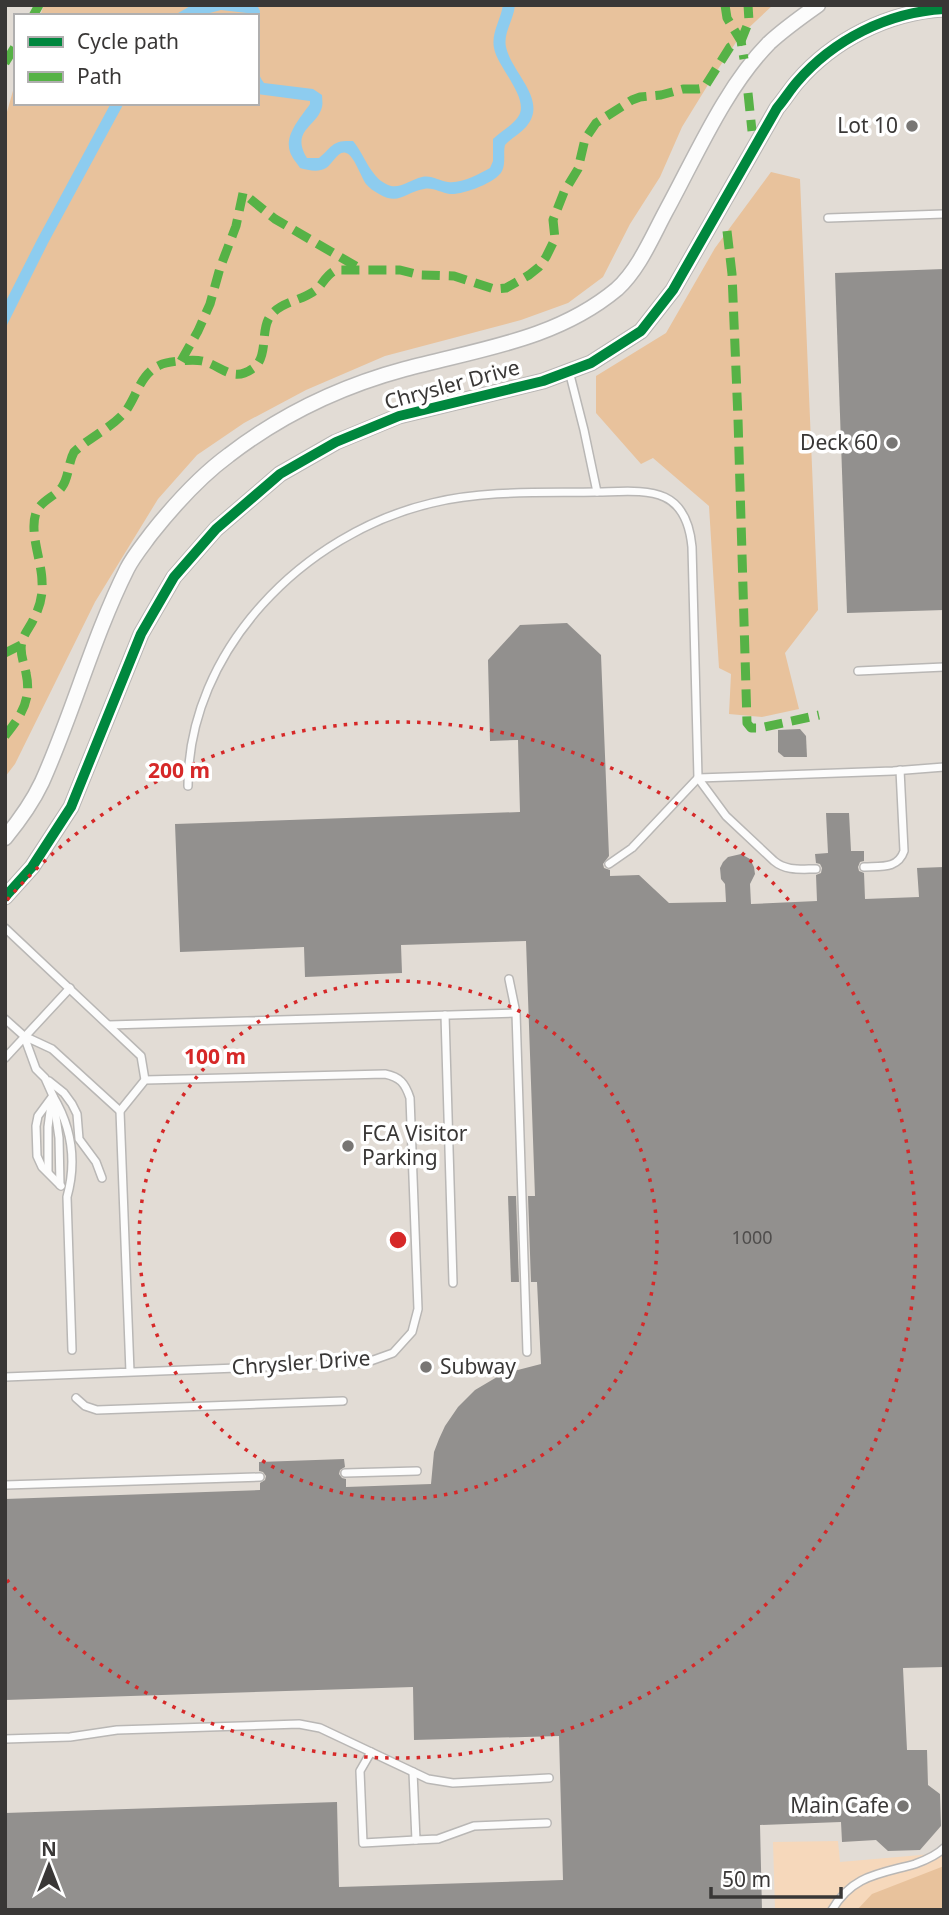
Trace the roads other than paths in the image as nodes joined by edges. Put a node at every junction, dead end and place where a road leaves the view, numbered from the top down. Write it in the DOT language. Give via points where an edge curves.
graph roads {
  1 [pos="818,5"];
  2 [pos="944,9"];
  3 [pos="944,214"];
  4 [pos="828,218"];
  5 [pos="569,372"];
  6 [pos="597,492"];
  7 [pos="944,667"];
  8 [pos="858,671"];
  9 [pos="944,767"];
  10 [pos="900,770"];
  11 [pos="698,778"];
  12 [pos="188,786"];
  13 [pos="5,838"];
  14 [pos="609,864"];
  15 [pos="864,867"];
  16 [pos="816,869"];
  17 [pos="5,897"];
  18 [pos="5,928"];
  19 [pos="509,979"];
  20 [pos="70,988"];
  21 [pos="516,1013"];
  22 [pos="445,1015"];
  23 [pos="5,1019"];
  24 [pos="108,1025"];
  25 [pos="24,1037"];
  26 [pos="5,1058"];
  27 [pos="45,1079"];
  28 [pos="145,1080"];
  29 [pos="52,1096"];
  30 [pos="120,1111"];
  31 [pos="48,1172"];
  32 [pos="102,1178"];
  33 [pos="60,1185"];
  34 [pos="67,1197"];
  35 [pos="453,1283"];
  36 [pos="72,1350"];
  37 [pos="527,1352"];
  38 [pos="130,1372"];
  39 [pos="5,1377"];
  40 [pos="76,1398"];
  41 [pos="342,1401"];
  42 [pos="417,1471"];
  43 [pos="345,1473"];
  44 [pos="260,1476"];
  45 [pos="5,1485"];
  46 [pos="5,1739"];
  47 [pos="371,1752"];
  48 [pos="414,1772"];
  49 [pos="549,1778"];
  50 [pos="547,1823"];
  51 [pos="416,1840"];
  52 [pos="944,1848"];
  53 [pos="832,1910"];
  1 -- 13 [label="street, Chrysler Drive" via="769,43 746,70 640,260 619,287 583,314 551,330 367,380 293,413 260,432 197,482 127,567 41,784"];
  2 -- 5 [label="street, Chrysler Drive" via="897,17 861,32 825,55 797,81 673,290 641,331"];
  3 -- 4 [label="lane"];
  5 -- 6 [label="lane"];
  5 -- 17 [label="street, Chrysler Drive" via="399,416 335,442 280,474 216,529 174,577 142,634 71,807 32,867"];
  6 -- 11 [label="lane" via="664,496 684,513 689,524"];
  6 -- 12 [label="lane" via="482,495 435,502 387,516 315,556 275,591 230,648 197,726"];
  7 -- 8 [label="lane"];
  9 -- 10 [label="lane"];
  10 -- 11 [label="lane"];
  10 -- 15 [label="lane" via="904,851 893,865"];
  11 -- 14 [label="lane" via="632,848"];
  11 -- 16 [label="lane" via="726,816 781,867"];
  18 -- 20 [label="lane"];
  19 -- 21 [label="lane"];
  20 -- 24 [label="lane"];
  20 -- 25 [label="lane"];
  21 -- 22 [label="lane"];
  21 -- 37 [label="lane"];
  22 -- 24 [label="lane"];
  22 -- 35 [label="lane"];
  23 -- 25 [label="lane"];
  24 -- 28 [label="lane" via="141,1056"];
  25 -- 26 [label="lane"];
  25 -- 27 [label="lane" via="36,1069"];
  25 -- 30 [label="lane" via="52,1049"];
  27 -- 29 [label="lane"];
  27 -- 32 [label="lane" via="72,1104 79,1139"];
  28 -- 30 [label="lane"];
  28 -- 38 [label="lane, Chrysler Drive" via="385,1074 401,1080 410,1098 418,1309 412,1332 394,1353 365,1363"];
  29 -- 31 [label="lane"];
  29 -- 31 [label="lane" via="36,1126 38,1162"];
  29 -- 33 [label="lane"];
  29 -- 34 [label="lane" via="63,1114 71,1150"];
  30 -- 38 [label="lane"];
  31 -- 33 [label="lane"];
  33 -- 34 [label="lane"];
  34 -- 36 [label="lane"];
  38 -- 39 [label="lane, Chrysler Drive"];
  40 -- 41 [label="lane" via="97,1410"];
  42 -- 43 [label="lane"];
  44 -- 45 [label="lane"];
  46 -- 47 [label="lane" via="310,1724"];
  47 -- 48 [label="lane"];
  47 -- 51 [label="lane" via="359,1771 363,1843"];
  48 -- 49 [label="lane" via="453,1783"];
  48 -- 51 [label="lane"];
  50 -- 51 [label="lane" via="474,1826 438,1839"];
  52 -- 53 [label="lane" via="927,1860 861,1879 840,1896"];
}
